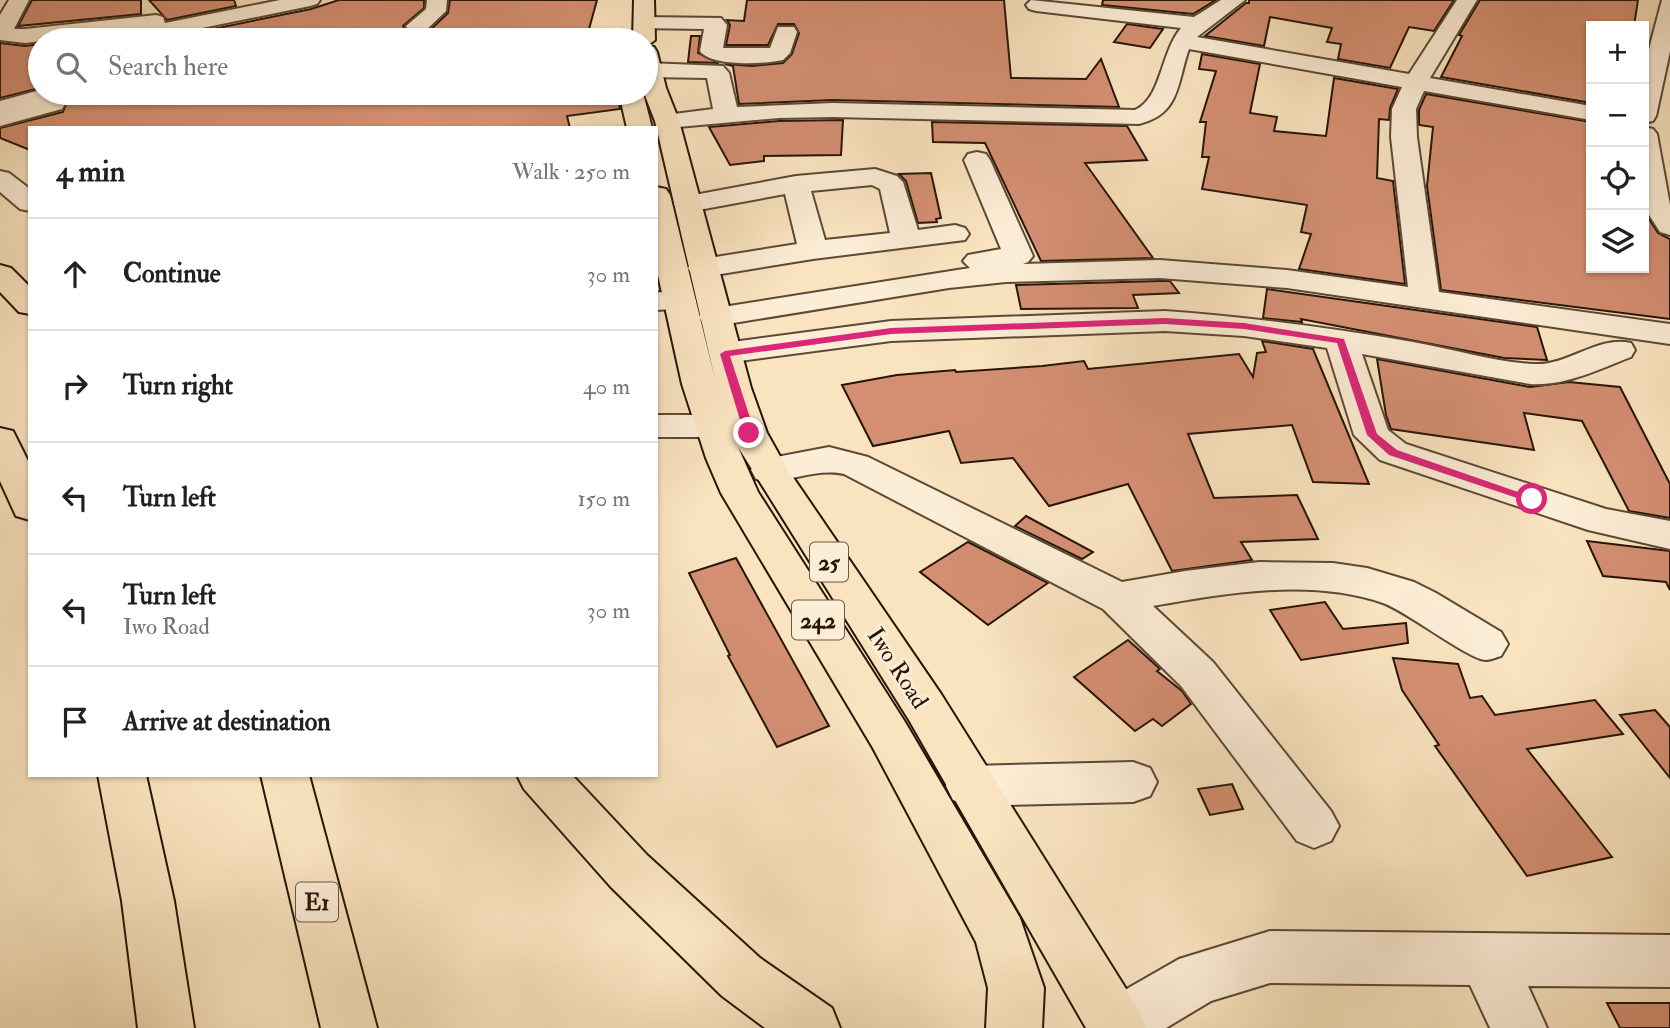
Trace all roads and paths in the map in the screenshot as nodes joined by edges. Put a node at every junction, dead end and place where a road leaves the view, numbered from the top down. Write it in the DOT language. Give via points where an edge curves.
graph roads {
  1 [pos="19,0"];
  2 [pos="310,0"];
  3 [pos="437,0"];
  4 [pos="644,0"];
  5 [pos="1235,0"];
  6 [pos="1467,0"];
  7 [pos="1670,3"];
  8 [pos="1036,5"];
  9 [pos="158,23"];
  10 [pos="417,26"];
  11 [pos="107,28"];
  12 [pos="644,28"];
  13 [pos="786,32"];
  14 [pos="1191,33"];
  15 [pos="0,34"];
  16 [pos="28,36"];
  17 [pos="658,49"];
  18 [pos="658,59"];
  19 [pos="1416,81"];
  20 [pos="1649,94"];
  21 [pos="28,101"];
  22 [pos="50,105"];
  23 [pos="651,105"];
  24 [pos="0,109"];
  25 [pos="1586,112"];
  26 [pos="727,116"];
  27 [pos="0,120"];
  28 [pos="654,125"];
  29 [pos="658,142"];
  30 [pos="1646,147"];
  31 [pos="978,160"];
  32 [pos="0,179"];
  33 [pos="796,184"];
  34 [pos="28,200"];
  35 [pos="672,200"];
  36 [pos="1670,226"];
  37 [pos="956,234"];
  38 [pos="906,239"];
  39 [pos="813,250"];
  40 [pos="0,254"];
  41 [pos="0,274"];
  42 [pos="28,274"];
  43 [pos="1425,300"];
  44 [pos="28,303"];
  45 [pos="698,306"];
  46 [pos="1670,334"];
  47 [pos="1341,341"];
  48 [pos="1619,350"];
  49 [pos="658,426"];
  50 [pos="713,426"];
  51 [pos="0,439"];
  52 [pos="769,470"];
  53 [pos="28,503"];
  54 [pos="1670,535"];
  55 [pos="1118,598"];
  56 [pos="1486,644"];
  57 [pos="122,777"];
  58 [pos="286,777"];
  59 [pos="543,777"];
  60 [pos="1133,782"];
  61 [pos="970,786"];
  62 [pos="1314,826"];
  63 [pos="1487,961"];
  64 [pos="1670,961"];
  65 [pos="1117,1027"];
  66 [pos="166,1028"];
  67 [pos="349,1028"];
  68 [pos="812,1028"];
  69 [pos="1014,1028"];
  70 [pos="1519,1028"];
  1 -- 15 [label="street"];
  2 -- 9 [label="street"];
  3 -- 10 [label="street" via="436,11"];
  4 -- 12 [label="main road, Iwo Road"];
  5 -- 14 [label="street"];
  6 -- 19 [label="street"];
  7 -- 20 [label="street"];
  8 -- 14 [label="street"];
  9 -- 11 [label="street"];
  13 -- 17 [label="street" via="775,55 718,55 711,51 713,23"];
  14 -- 19 [label="street"];
  14 -- 26 [label="street" via="1162,102 1153,113 1139,117 833,110"];
  15 -- 16 [label="street"];
  18 -- 26 [label="street" via="718,73"];
  19 -- 25 [label="street"];
  19 -- 43 [label="street" via="1404,109 1404,137"];
  21 -- 24 [label="street"];
  22 -- 27 [label="street"];
  23 -- 28 [label="main road, Iwo Road"];
  26 -- 28 [label="street"];
  29 -- 35 [label="main road, Iwo Road"];
  30 -- 36 [label="street" via="1654,202"];
  31 -- 45 [label="street" via="1018,256"];
  32 -- 34 [label="street"];
  33 -- 35 [label="street"];
  33 -- 38 [label="street" via="876,177 888,182"];
  33 -- 39 [label="street"];
  35 -- 45 [label="main road, Iwo Road / 242"];
  37 -- 38 [label="street"];
  38 -- 39 [label="street"];
  39 -- 45 [label="street"];
  40 -- 42 [label="main road"];
  41 -- 44 [label="main road"];
  43 -- 45 [label="street" via="1216,271 1087,269 1006,272"];
  43 -- 46 [label="street"];
  45 -- 47 [label="street" via="891,331 1165,321 1244,326"];
  45 -- 50 [label="main road, Iwo Road / 242"];
  45 -- 52 [label="main road, Iwo Road / 25" via="749,433"];
  47 -- 48 [label="street" via="1550,375"];
  47 -- 54 [label="street" via="1372,435 1393,452 1602,521"];
  49 -- 50 [label="street"];
  50 -- 69 [label="main road, Iwo Road / 242" via="740,493 889,735 1001,936 1016,988"];
  51 -- 53 [label="main road"];
  52 -- 55 [label="street" via="830,459 855,465"];
  52 -- 61 [label="main road, Iwo Road / 25" via="925,707"];
  55 -- 56 [label="street" via="1241,579 1338,578 1407,597"];
  55 -- 62 [label="street" via="1197,674"];
  57 -- 66 [label="main road" via="155,940"];
  58 -- 67 [label="main road, E1"];
  59 -- 68 [label="main road" via="629,871 741,977"];
  60 -- 61 [label="street"];
  61 -- 65 [label="main road, Iwo Road / 25"];
  63 -- 64 [label="street"];
  63 -- 65 [label="street" via="1270,957 1198,978"];
  63 -- 70 [label="street"];
}
